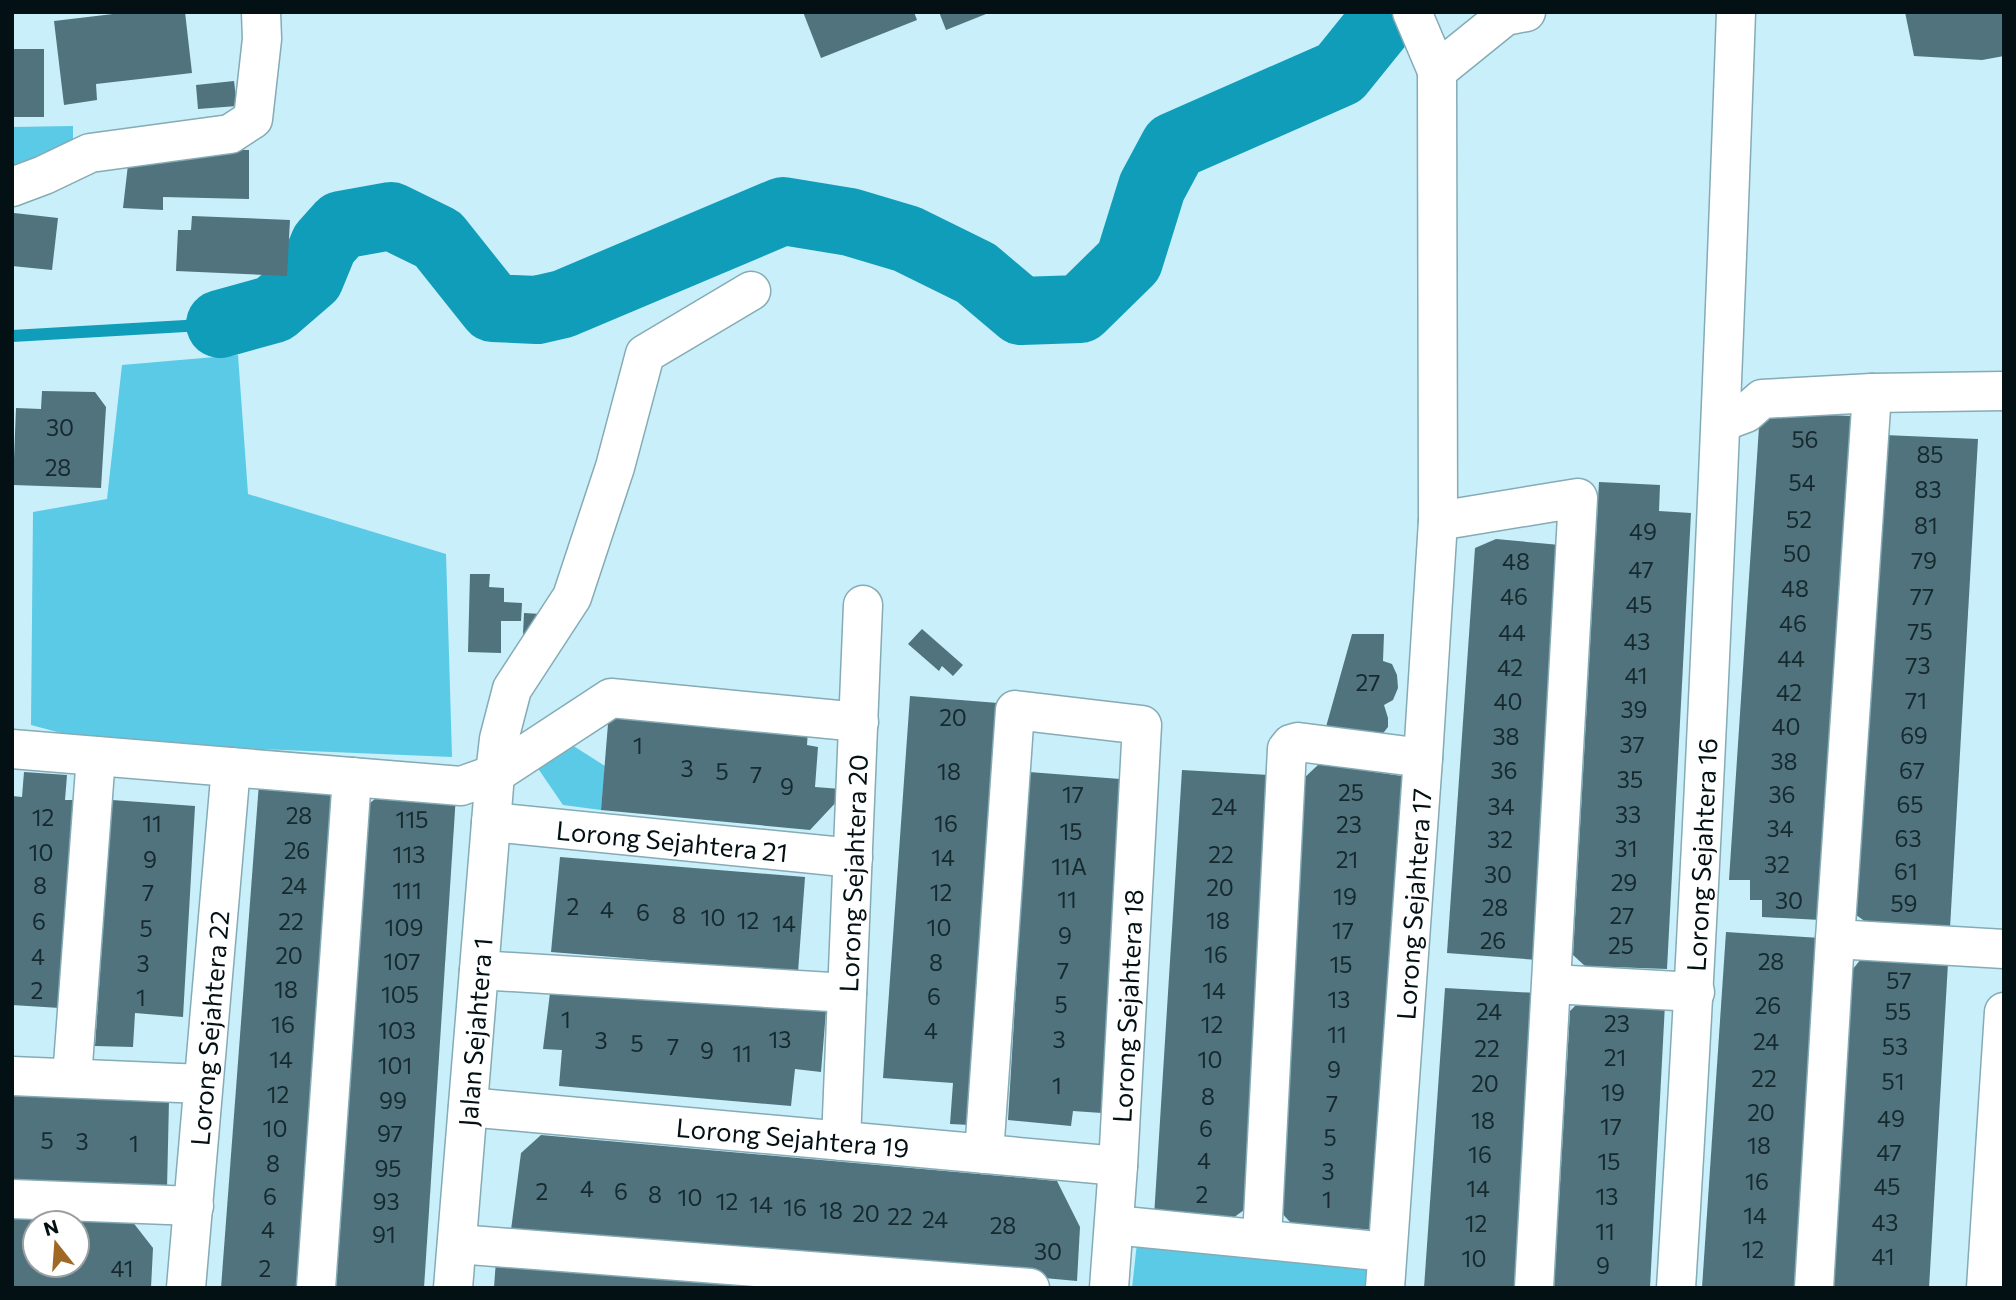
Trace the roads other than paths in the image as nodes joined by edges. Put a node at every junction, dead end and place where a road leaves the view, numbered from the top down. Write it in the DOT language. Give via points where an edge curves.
graph roads {
  1 [pos="261,12"];
  2 [pos="1412,12"];
  3 [pos="1526,12"];
  4 [pos="1737,12"];
  5 [pos="1437,69"];
  6 [pos="12,187"];
  7 [pos="751,291"];
  8 [pos="2004,391"];
  9 [pos="1872,393"];
  10 [pos="1721,422"];
  11 [pos="1438,521"];
  12 [pos="863,605"];
  13 [pos="859,722"];
  14 [pos="12,749"];
  15 [pos="96,756"];
  16 [pos="1423,758"];
  17 [pos="231,767"];
  18 [pos="495,774"];
  19 [pos="352,777"];
  20 [pos="491,822"];
  21 [pos="853,858"];
  22 [pos="1835,939"];
  23 [pos="2004,949"];
  24 [pos="479,970"];
  25 [pos="1552,984"];
  26 [pos="1695,992"];
  27 [pos="847,993"];
  28 [pos="2004,1012"];
  29 [pos="12,1076"];
  30 [pos="72,1078"];
  31 [pos="204,1084"];
  32 [pos="468,1107"];
  33 [pos="841,1140"];
  34 [pos="984,1154"];
  35 [pos="1118,1166"];
  36 [pos="12,1199"];
  37 [pos="194,1206"];
  38 [pos="1114,1225"];
  39 [pos="1262,1238"];
  40 [pos="457,1244"];
  41 [pos="1996,1248"];
  42 [pos="1386,1270"];
  43 [pos="186,1288"];
  44 [pos="316,1288"];
  45 [pos="453,1288"];
  46 [pos="1030,1288"];
  47 [pos="1109,1288"];
  48 [pos="1534,1288"];
  49 [pos="1676,1288"];
  50 [pos="1814,1288"];
  51 [pos="1986,1288"];
  1 -- 6 [label="street" via="253,119 230,134 89,153"];
  2 -- 5 [label="street"];
  3 -- 5 [label="street" via="1505,16"];
  4 -- 10 [label="street, Lorong Sejahtera 16"];
  5 -- 11 [label="street, Lorong Sejahtera 17"];
  7 -- 18 [label="street, Jalan Sejahtera 1" via="645,354 580,575 572,597 512,690"];
  8 -- 9 [label="street"];
  9 -- 10 [label="street" via="1762,399 1746,413"];
  9 -- 22 [label="street"];
  10 -- 26 [label="street, Lorong Sejahtera 16"];
  11 -- 16 [label="street, Lorong Sejahtera 17"];
  11 -- 25 [label="street" via="1578,498"];
  12 -- 13 [label="street, Lorong Sejahtera 20"];
  13 -- 18 [label="street" via="611,698"];
  13 -- 21 [label="street, Lorong Sejahtera 20"];
  14 -- 15 [label="street"];
  15 -- 17 [label="street"];
  15 -- 30 [label="street"];
  16 -- 39 [label="street" via="1298,742 1287,749"];
  16 -- 42 [label="street, Lorong Sejahtera 17"];
  17 -- 19 [label="street"];
  17 -- 31 [label="street, Lorong Sejahtera 22"];
  18 -- 19 [label="street" via="461,786"];
  18 -- 20 [label="street, Jalan Sejahtera 1"];
  19 -- 44 [label="street"];
  20 -- 21 [label="street, Lorong Sejahtera 21"];
  20 -- 24 [label="street, Jalan Sejahtera 1"];
  21 -- 27 [label="street, Lorong Sejahtera 20"];
  22 -- 23 [label="street"];
  22 -- 50 [label="street"];
  24 -- 27 [label="street"];
  24 -- 32 [label="street, Jalan Sejahtera 1"];
  25 -- 26 [label="street"];
  25 -- 48 [label="street"];
  26 -- 49 [label="street, Lorong Sejahtera 16"];
  27 -- 33 [label="street, Lorong Sejahtera 20"];
  28 -- 41 [label="street"];
  29 -- 30 [label="street"];
  30 -- 31 [label="street"];
  31 -- 37 [label="street, Lorong Sejahtera 22"];
  32 -- 33 [label="street, Lorong Sejahtera 19"];
  32 -- 40 [label="street, Jalan Sejahtera 1"];
  33 -- 34 [label="street, Lorong Sejahtera 19"];
  34 -- 35 [label="street, Lorong Sejahtera 19"];
  34 -- 35 [label="street, Lorong Sejahtera 18" via="1015,710 1142,725"];
  35 -- 38 [label="street, Lorong Sejahtera 18"];
  36 -- 37 [label="street"];
  37 -- 43 [label="street, Lorong Sejahtera 22"];
  38 -- 39 [label="street"];
  38 -- 47 [label="street, Lorong Sejahtera 18"];
  39 -- 42 [label="street"];
  40 -- 45 [label="street, Jalan Sejahtera 1"];
  40 -- 46 [label="street"];
  41 -- 51 [label="street"];
}
